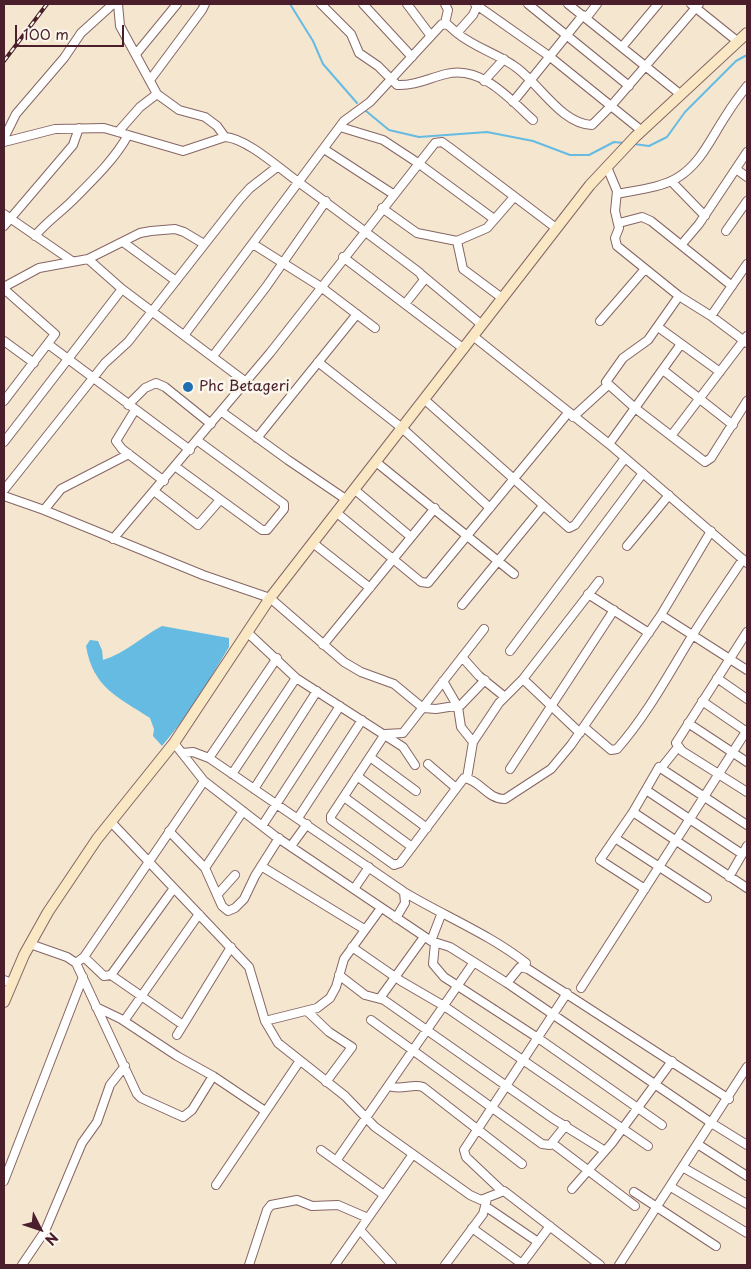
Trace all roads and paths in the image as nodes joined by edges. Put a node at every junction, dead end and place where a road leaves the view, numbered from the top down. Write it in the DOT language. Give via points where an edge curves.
graph roads {
  1 [pos="113,4"];
  2 [pos="118,4"];
  3 [pos="177,4"];
  4 [pos="205,4"];
  5 [pos="321,4"];
  6 [pos="363,4"];
  7 [pos="407,4"];
  8 [pos="445,4"];
  9 [pos="476,4"];
  10 [pos="528,4"];
  11 [pos="568,4"];
  12 [pos="597,4"];
  13 [pos="658,4"];
  14 [pos="695,5"];
  15 [pos="583,15"];
  16 [pos="445,23"];
  17 [pos="457,33"];
  18 [pos="747,33"];
  19 [pos="431,36"];
  20 [pos="566,36"];
  21 [pos="737,41"];
  22 [pos="622,47"];
  23 [pos="136,54"];
  24 [pos="549,56"];
  25 [pos="412,57"];
  26 [pos="504,59"];
  27 [pos="646,66"];
  28 [pos="532,79"];
  29 [pos="150,80"];
  30 [pos="391,80"];
  31 [pos="484,81"];
  32 [pos="629,86"];
  33 [pos="747,86"];
  34 [pos="157,94"];
  35 [pos="680,94"];
  36 [pos="513,102"];
  37 [pos="611,106"];
  38 [pos="533,120"];
  39 [pos="340,127"];
  40 [pos="79,128"];
  41 [pos="118,132"];
  42 [pos="639,134"];
  43 [pos="128,135"];
  44 [pos="225,137"];
  45 [pos="4,140"];
  46 [pos="324,149"];
  47 [pos="747,152"];
  48 [pos="418,163"];
  49 [pos="277,166"];
  50 [pos="607,167"];
  51 [pos="736,169"];
  52 [pos="747,177"];
  53 [pos="671,181"];
  54 [pos="299,183"];
  55 [pos="394,194"];
  56 [pos="617,194"];
  57 [pos="514,197"];
  58 [pos="326,201"];
  59 [pos="747,201"];
  60 [pos="382,208"];
  61 [pos="7,216"];
  62 [pos="705,216"];
  63 [pos="494,219"];
  64 [pos="619,223"];
  65 [pos="4,226"];
  66 [pos="556,228"];
  67 [pos="364,230"];
  68 [pos="726,231"];
  69 [pos="35,236"];
  70 [pos="458,241"];
  71 [pos="123,242"];
  72 [pos="204,244"];
  73 [pos="254,244"];
  74 [pos="682,244"];
  75 [pos="343,258"];
  76 [pos="88,259"];
  77 [pos="72,261"];
  78 [pos="282,262"];
  79 [pos="747,264"];
  80 [pos="645,269"];
  81 [pos="420,274"];
  82 [pos="176,281"];
  83 [pos="732,286"];
  84 [pos="321,287"];
  85 [pos="4,288"];
  86 [pos="122,289"];
  87 [pos="679,296"];
  88 [pos="502,298"];
  89 [pos="405,304"];
  90 [pos="152,311"];
  91 [pos="358,314"];
  92 [pos="711,316"];
  93 [pos="600,321"];
  94 [pos="482,325"];
  95 [pos="658,326"];
  96 [pos="375,328"];
  97 [pos="185,334"];
  98 [pos="474,336"];
  99 [pos="746,340"];
  100 [pos="4,341"];
  101 [pos="48,344"];
  102 [pos="681,344"];
  103 [pos="464,349"];
  104 [pos="213,356"];
  105 [pos="66,359"];
  106 [pos="318,362"];
  107 [pos="34,363"];
  108 [pos="663,370"];
  109 [pos="720,372"];
  110 [pos="92,379"];
  111 [pos="246,382"];
  112 [pos="608,385"];
  113 [pos="700,398"];
  114 [pos="424,400"];
  115 [pos="4,401"];
  116 [pos="747,401"];
  117 [pos="131,407"];
  118 [pos="635,408"];
  119 [pos="222,412"];
  120 [pos="571,415"];
  121 [pos="211,424"];
  122 [pos="732,425"];
  123 [pos="402,428"];
  124 [pos="671,436"];
  125 [pos="257,438"];
  126 [pos="198,441"];
  127 [pos="4,442"];
  128 [pos="609,444"];
  129 [pos="190,450"];
  130 [pos="129,454"];
  131 [pos="625,458"];
  132 [pos="376,462"];
  133 [pos="176,467"];
  134 [pos="643,473"];
  135 [pos="513,480"];
  136 [pos="164,481"];
  137 [pos="4,490"];
  138 [pos="354,490"];
  139 [pos="154,492"];
  140 [pos="669,495"];
  141 [pos="4,496"];
  142 [pos="220,500"];
  143 [pos="347,500"];
  144 [pos="543,506"];
  145 [pos="435,508"];
  146 [pos="490,508"];
  147 [pos="44,510"];
  148 [pos="337,513"];
  149 [pos="711,531"];
  150 [pos="468,535"];
  151 [pos="411,537"];
  152 [pos="113,539"];
  153 [pos="313,543"];
  154 [pos="627,546"];
  155 [pos="393,559"];
  156 [pos="498,561"];
  157 [pos="745,561"];
  158 [pos="514,574"];
  159 [pos="599,581"];
  160 [pos="370,588"];
  161 [pos="588,594"];
  162 [pos="270,598"];
  163 [pos="462,605"];
  164 [pos="614,610"];
  165 [pos="661,616"];
  166 [pos="484,629"];
  167 [pos="247,632"];
  168 [pos="649,633"];
  169 [pos="692,635"];
  170 [pos="747,635"];
  171 [pos="323,645"];
  172 [pos="510,652"];
  173 [pos="462,657"];
  174 [pos="277,658"];
  175 [pos="730,659"];
  176 [pos="747,670"];
  177 [pos="296,678"];
  178 [pos="717,678"];
  179 [pos="523,679"];
  180 [pos="485,680"];
  181 [pos="443,681"];
  182 [pos="317,692"];
  183 [pos="505,697"];
  184 [pos="747,699"];
  185 [pos="702,701"];
  186 [pos="340,706"];
  187 [pos="458,706"];
  188 [pos="551,706"];
  189 [pos="422,708"];
  190 [pos="362,720"];
  191 [pos="688,723"];
  192 [pos="582,730"];
  193 [pos="747,731"];
  194 [pos="388,734"];
  195 [pos="174,742"];
  196 [pos="473,742"];
  197 [pos="678,747"];
  198 [pos="182,753"];
  199 [pos="732,753"];
  200 [pos="370,756"];
  201 [pos="209,758"];
  202 [pos="747,762"];
  203 [pos="428,764"];
  204 [pos="415,765"];
  205 [pos="659,767"];
  206 [pos="510,769"];
  207 [pos="232,774"];
  208 [pos="719,774"];
  209 [pos="357,776"];
  210 [pos="467,778"];
  211 [pos="204,782"];
  212 [pos="456,788"];
  213 [pos="254,789"];
  214 [pos="646,790"];
  215 [pos="416,791"];
  216 [pos="747,792"];
  217 [pos="344,797"];
  218 [pos="704,798"];
  219 [pos="276,804"];
  220 [pos="243,811"];
  221 [pos="634,812"];
  222 [pos="298,818"];
  223 [pos="690,819"];
  224 [pos="111,822"];
  225 [pos="307,824"];
  226 [pos="747,825"];
  227 [pos="262,826"];
  228 [pos="428,826"];
  229 [pos="169,831"];
  230 [pos="279,838"];
  231 [pos="615,838"];
  232 [pos="676,842"];
  233 [pos="291,846"];
  234 [pos="747,846"];
  235 [pos="412,847"];
  236 [pos="742,854"];
  237 [pos="148,861"];
  238 [pos="261,866"];
  239 [pos="369,867"];
  240 [pos="660,867"];
  241 [pos="205,868"];
  242 [pos="235,875"];
  243 [pos="729,877"];
  244 [pos="174,888"];
  245 [pos="747,888"];
  246 [pos="354,889"];
  247 [pos="645,889"];
  248 [pos="404,892"];
  249 [pos="218,894"];
  250 [pos="707,898"];
  251 [pos="381,908"];
  252 [pos="199,914"];
  253 [pos="441,915"];
  254 [pos="396,918"];
  255 [pos="364,929"];
  256 [pos="430,940"];
  257 [pos="30,944"];
  258 [pos="231,947"];
  259 [pos="352,947"];
  260 [pos="84,956"];
  261 [pos="474,962"];
  262 [pos="76,963"];
  263 [pos="526,963"];
  264 [pos="112,975"];
  265 [pos="339,975"];
  266 [pos="83,977"];
  267 [pos="395,977"];
  268 [pos="7,981"];
  269 [pos="507,983"];
  270 [pos="458,985"];
  271 [pos="581,988"];
  272 [pos="567,994"];
  273 [pos="141,996"];
  274 [pos="380,998"];
  275 [pos="4,1002"];
  276 [pos="444,1006"];
  277 [pos="96,1007"];
  278 [pos="307,1011"];
  279 [pos="553,1015"];
  280 [pos="371,1020"];
  281 [pos="124,1021"];
  282 [pos="265,1021"];
  283 [pos="183,1025"];
  284 [pos="428,1029"];
  285 [pos="177,1035"];
  286 [pos="538,1038"];
  287 [pos="413,1051"];
  288 [pos="522,1061"];
  289 [pos="672,1061"];
  290 [pos="300,1062"];
  291 [pos="125,1066"];
  292 [pos="747,1067"];
  293 [pos="213,1076"];
  294 [pos="326,1082"];
  295 [pos="507,1084"];
  296 [pos="656,1085"];
  297 [pos="389,1086"];
  298 [pos="731,1096"];
  299 [pos="492,1106"];
  300 [pos="639,1107"];
  301 [pos="265,1110"];
  302 [pos="367,1118"];
  303 [pos="713,1124"];
  304 [pos="566,1125"];
  305 [pos="662,1125"];
  306 [pos="478,1128"];
  307 [pos="623,1128"];
  308 [pos="552,1143"];
  309 [pos="699,1145"];
  310 [pos="747,1145"];
  311 [pos="648,1146"];
  312 [pos="321,1150"];
  313 [pos="605,1151"];
  314 [pos="413,1154"];
  315 [pos="336,1161"];
  316 [pos="522,1164"];
  317 [pos="684,1168"];
  318 [pos="588,1170"];
  319 [pos="747,1176"];
  320 [pos="4,1181"];
  321 [pos="216,1185"];
  322 [pos="671,1187"];
  323 [pos="572,1189"];
  324 [pos="502,1191"];
  325 [pos="634,1192"];
  326 [pos="384,1195"];
  327 [pos="486,1202"];
  328 [pos="747,1204"];
  329 [pos="635,1206"];
  330 [pos="658,1208"];
  331 [pos="368,1218"];
  332 [pos="550,1226"];
  333 [pos="472,1228"];
  334 [pos="360,1230"];
  335 [pos="747,1233"];
  336 [pos="538,1242"];
  337 [pos="716,1246"];
  338 [pos="22,1265"];
  339 [pos="248,1265"];
  340 [pos="335,1265"];
  341 [pos="392,1265"];
  342 [pos="445,1265"];
  343 [pos="522,1265"];
  344 [pos="600,1265"];
  345 [pos="619,1265"];
  1 -- 45 [label="street" via="81,33 16,114"];
  2 -- 23 [label="street" via="120,26"];
  3 -- 23 [label="street"];
  4 -- 29 [label="street"];
  5 -- 30 [label="street" via="351,34 356,50"];
  6 -- 25 [label="street"];
  7 -- 19 [label="street"];
  8 -- 16 [label="street" via="448,10"];
  9 -- 17 [label="street" via="473,15"];
  9 -- 24 [label="street"];
  10 -- 20 [label="street"];
  11 -- 15 [label="street"];
  12 -- 15 [label="street" via="587,17"];
  13 -- 22 [label="street"];
  14 -- 21 [label="street"];
  14 -- 27 [label="street"];
  15 -- 20 [label="street"];
  15 -- 22 [label="street"];
  16 -- 17 [label="street"];
  16 -- 19 [label="street"];
  17 -- 26 [label="street"];
  18 -- 21 [label="street"];
  19 -- 25 [label="street"];
  20 -- 24 [label="street"];
  20 -- 32 [label="street"];
  21 -- 35 [label="street"];
  22 -- 27 [label="street"];
  23 -- 29 [label="street"];
  24 -- 28 [label="street"];
  24 -- 37 [label="street"];
  25 -- 30 [label="street"];
  26 -- 28 [label="street"];
  26 -- 31 [label="street"];
  27 -- 32 [label="street"];
  27 -- 35 [label="street"];
  28 -- 36 [label="street"];
  28 -- 37 [label="street" via="567,117 576,122 592,125"];
  29 -- 34 [label="street"];
  30 -- 31 [label="street" via="397,85 408,84 456,72"];
  30 -- 39 [label="street"];
  31 -- 36 [label="street"];
  32 -- 37 [label="street"];
  33 -- 53 [label="street" via="702,154 684,173"];
  34 -- 41 [label="street" via="135,111"];
  34 -- 44 [label="street" via="179,110 205,117"];
  35 -- 42 [label="street"];
  36 -- 38 [label="street"];
  37 -- 42 [label="street"];
  39 -- 46 [label="street"];
  39 -- 48 [label="street" via="383,140"];
  40 -- 41 [label="street" via="104,128"];
  40 -- 45 [label="street" via="38,132"];
  40 -- 61 [label="street" via="73,145"];
  41 -- 43 [label="street"];
  42 -- 50 [label="street"];
  43 -- 44 [label="street" via="183,151"];
  43 -- 69 [label="street" via="77,195"];
  44 -- 49 [label="street" via="238,140"];
  46 -- 54 [label="street"];
  46 -- 55 [label="street"];
  47 -- 51 [label="street"];
  48 -- 55 [label="street"];
  48 -- 57 [label="street" via="435,142 442,142"];
  48 -- 63 [label="street"];
  49 -- 54 [label="street"];
  49 -- 72 [label="street" via="250,188"];
  50 -- 56 [label="street"];
  50 -- 66 [label="street"];
  51 -- 52 [label="street"];
  51 -- 62 [label="street"];
  53 -- 56 [label="street"];
  53 -- 62 [label="street"];
  54 -- 58 [label="street"];
  54 -- 73 [label="street"];
  55 -- 60 [label="street"];
  56 -- 64 [label="street" via="615,211"];
  57 -- 63 [label="street"];
  57 -- 66 [label="street"];
  58 -- 67 [label="street"];
  58 -- 78 [label="street"];
  59 -- 68 [label="street"];
  60 -- 67 [label="street"];
  60 -- 70 [label="street" via="417,233"];
  61 -- 65 [label="street"];
  61 -- 69 [label="street"];
  62 -- 74 [label="street"];
  63 -- 70 [label="street" via="483,231"];
  64 -- 74 [label="street" via="646,218"];
  64 -- 80 [label="street" via="615,238 618,246"];
  66 -- 88 [label="street"];
  67 -- 75 [label="street"];
  67 -- 81 [label="street"];
  69 -- 77 [label="street"];
  70 -- 88 [label="street" via="463,269"];
  71 -- 72 [label="street" via="140,233 175,229"];
  71 -- 76 [label="street"];
  71 -- 82 [label="street"];
  72 -- 82 [label="street"];
  73 -- 78 [label="street"];
  73 -- 97 [label="street"];
  74 -- 83 [label="street"];
  75 -- 84 [label="street"];
  75 -- 89 [label="street"];
  76 -- 77 [label="street"];
  76 -- 86 [label="street"];
  77 -- 85 [label="street" via="39,268"];
  78 -- 84 [label="street"];
  78 -- 104 [label="street"];
  79 -- 83 [label="street"];
  80 -- 87 [label="street"];
  80 -- 93 [label="street"];
  81 -- 89 [label="street" via="424,280"];
  81 -- 94 [label="street"];
  82 -- 90 [label="street"];
  83 -- 92 [label="street"];
  84 -- 91 [label="street"];
  84 -- 111 [label="street"];
  85 -- 101 [label="street" via="54,331 55,336"];
  86 -- 90 [label="street"];
  86 -- 105 [label="street"];
  87 -- 92 [label="street"];
  87 -- 95 [label="street"];
  88 -- 94 [label="street"];
  89 -- 103 [label="street"];
  90 -- 97 [label="street"];
  90 -- 110 [label="street" via="128,342"];
  91 -- 96 [label="street"];
  91 -- 106 [label="street"];
  92 -- 99 [label="street"];
  94 -- 98 [label="street"];
  95 -- 102 [label="street"];
  95 -- 112 [label="street" via="643,344 623,358 606,379"];
  97 -- 104 [label="street"];
  98 -- 103 [label="street"];
  98 -- 120 [label="street"];
  99 -- 109 [label="street"];
  100 -- 107 [label="street"];
  101 -- 105 [label="street"];
  101 -- 107 [label="street"];
  102 -- 108 [label="street"];
  102 -- 109 [label="street"];
  103 -- 114 [label="street"];
  104 -- 111 [label="street"];
  105 -- 110 [label="street"];
  105 -- 127 [label="street"];
  106 -- 123 [label="street"];
  106 -- 125 [label="street"];
  107 -- 115 [label="street"];
  108 -- 113 [label="street"];
  108 -- 118 [label="street"];
  109 -- 113 [label="street"];
  110 -- 117 [label="street"];
  110 -- 137 [label="street"];
  111 -- 119 [label="street"];
  112 -- 118 [label="street"];
  112 -- 120 [label="street"];
  113 -- 122 [label="street"];
  113 -- 124 [label="street"];
  114 -- 123 [label="street"];
  114 -- 135 [label="street"];
  116 -- 122 [label="street"];
  117 -- 121 [label="street" via="146,388 156,383"];
  117 -- 129 [label="street"];
  117 -- 130 [label="street" via="116,441"];
  118 -- 124 [label="street"];
  118 -- 128 [label="street"];
  119 -- 121 [label="street"];
  119 -- 125 [label="street"];
  120 -- 128 [label="street"];
  120 -- 135 [label="street"];
  121 -- 126 [label="street"];
  122 -- 124 [label="street" via="705,462"];
  123 -- 132 [label="street"];
  123 -- 146 [label="street"];
  125 -- 143 [label="street"];
  126 -- 129 [label="street"];
  126 -- 142 [label="street" via="285,507 265,531"];
  128 -- 131 [label="street"];
  129 -- 133 [label="street"];
  130 -- 136 [label="street"];
  130 -- 147 [label="street" via="61,489"];
  131 -- 134 [label="street"];
  131 -- 144 [label="street" via="572,527 565,526"];
  132 -- 138 [label="street"];
  132 -- 145 [label="street"];
  133 -- 136 [label="street"];
  133 -- 142 [label="street"];
  134 -- 140 [label="street"];
  134 -- 172 [label="street"];
  135 -- 144 [label="street"];
  135 -- 146 [label="street"];
  136 -- 139 [label="street"];
  138 -- 143 [label="street"];
  138 -- 151 [label="street"];
  139 -- 142 [label="street" via="198,526"];
  139 -- 152 [label="street"];
  140 -- 149 [label="street"];
  140 -- 154 [label="street"];
  141 -- 147 [label="street"];
  143 -- 148 [label="street"];
  144 -- 156 [label="street"];
  145 -- 150 [label="street"];
  145 -- 151 [label="street"];
  146 -- 150 [label="street"];
  147 -- 152 [label="street"];
  148 -- 153 [label="street"];
  148 -- 155 [label="street"];
  149 -- 157 [label="street"];
  149 -- 165 [label="street"];
  150 -- 155 [label="street" via="428,583 421,582"];
  150 -- 156 [label="street"];
  151 -- 155 [label="street"];
  152 -- 162 [label="street"];
  153 -- 160 [label="street"];
  153 -- 162 [label="street"];
  155 -- 160 [label="street"];
  156 -- 158 [label="street"];
  156 -- 163 [label="street"];
  157 -- 169 [label="street"];
  159 -- 161 [label="street"];
  160 -- 171 [label="street"];
  161 -- 164 [label="street"];
  161 -- 179 [label="street"];
  162 -- 167 [label="street"];
  162 -- 171 [label="street"];
  164 -- 168 [label="street"];
  164 -- 188 [label="street"];
  165 -- 168 [label="street"];
  165 -- 169 [label="street"];
  166 -- 173 [label="street"];
  167 -- 174 [label="street"];
  167 -- 195 [label="street"];
  168 -- 192 [label="street"];
  169 -- 175 [label="street"];
  169 -- 192 [label="street" via="654,701 617,749 611,750"];
  170 -- 175 [label="street"];
  171 -- 189 [label="street" via="353,668 394,684"];
  173 -- 180 [label="street"];
  173 -- 181 [label="street"];
  174 -- 177 [label="street"];
  174 -- 201 [label="street"];
  175 -- 176 [label="street"];
  175 -- 178 [label="street"];
  177 -- 182 [label="street"];
  177 -- 207 [label="street"];
  178 -- 184 [label="street"];
  178 -- 185 [label="street"];
  179 -- 183 [label="street"];
  179 -- 188 [label="street"];
  180 -- 183 [label="street"];
  180 -- 187 [label="street" via="466,702"];
  181 -- 187 [label="street"];
  181 -- 189 [label="street"];
  182 -- 186 [label="street"];
  182 -- 213 [label="street"];
  183 -- 196 [label="street"];
  185 -- 191 [label="street"];
  185 -- 193 [label="street"];
  186 -- 190 [label="street"];
  186 -- 219 [label="street"];
  187 -- 189 [label="street"];
  187 -- 196 [label="street" via="460,727"];
  188 -- 192 [label="street"];
  188 -- 206 [label="street"];
  189 -- 194 [label="street" via="400,735"];
  190 -- 194 [label="street"];
  190 -- 222 [label="street"];
  191 -- 197 [label="street" via="677,739"];
  191 -- 199 [label="street"];
  192 -- 210 [label="street" via="551,769 505,799 495,798"];
  193 -- 199 [label="street"];
  194 -- 200 [label="street"];
  194 -- 204 [label="street" via="408,753"];
  195 -- 198 [label="street"];
  195 -- 224 [label="street"];
  196 -- 210 [label="street"];
  197 -- 205 [label="street"];
  197 -- 208 [label="street"];
  198 -- 201 [label="street" via="193,752"];
  198 -- 211 [label="street"];
  199 -- 202 [label="street"];
  199 -- 208 [label="street"];
  200 -- 209 [label="street"];
  200 -- 215 [label="street"];
  201 -- 207 [label="street"];
  203 -- 212 [label="street"];
  205 -- 214 [label="street"];
  205 -- 218 [label="street"];
  207 -- 213 [label="street"];
  208 -- 216 [label="street"];
  208 -- 218 [label="street"];
  209 -- 217 [label="street"];
  209 -- 228 [label="street"];
  210 -- 212 [label="street"];
  211 -- 220 [label="street"];
  211 -- 229 [label="street"];
  212 -- 228 [label="street"];
  213 -- 219 [label="street"];
  214 -- 221 [label="street"];
  214 -- 223 [label="street"];
  217 -- 235 [label="street"];
  217 -- 235 [label="street" via="331,820 397,866"];
  218 -- 223 [label="street"];
  218 -- 226 [label="street"];
  219 -- 222 [label="street"];
  219 -- 227 [label="street"];
  220 -- 227 [label="street"];
  220 -- 241 [label="street"];
  221 -- 231 [label="street"];
  221 -- 232 [label="street"];
  222 -- 225 [label="street"];
  223 -- 232 [label="street"];
  223 -- 236 [label="street"];
  224 -- 237 [label="street"];
  224 -- 257 [label="street" via="48,912"];
  225 -- 233 [label="street"];
  225 -- 239 [label="street"];
  227 -- 230 [label="street"];
  228 -- 235 [label="street"];
  229 -- 237 [label="street"];
  229 -- 241 [label="street"];
  230 -- 233 [label="street"];
  230 -- 238 [label="street"];
  231 -- 240 [label="street"];
  231 -- 247 [label="street" via="600,860"];
  232 -- 240 [label="street"];
  232 -- 243 [label="street"];
  233 -- 246 [label="street"];
  234 -- 236 [label="street"];
  236 -- 243 [label="street"];
  237 -- 244 [label="street"];
  237 -- 260 [label="street"];
  238 -- 249 [label="street" via="244,899 235,908 225,909"];
  238 -- 255 [label="street"];
  239 -- 246 [label="street"];
  239 -- 248 [label="street"];
  240 -- 247 [label="street"];
  240 -- 250 [label="street"];
  241 -- 249 [label="street"];
  242 -- 249 [label="street"];
  243 -- 245 [label="street"];
  244 -- 252 [label="street"];
  244 -- 264 [label="street"];
  246 -- 251 [label="street"];
  247 -- 271 [label="street"];
  248 -- 253 [label="street"];
  248 -- 254 [label="street" via="405,903"];
  251 -- 254 [label="street"];
  251 -- 255 [label="street"];
  252 -- 258 [label="street"];
  252 -- 273 [label="street"];
  253 -- 256 [label="street"];
  253 -- 263 [label="street" via="471,928"];
  254 -- 256 [label="street"];
  255 -- 259 [label="street"];
  256 -- 261 [label="street" via="450,947"];
  256 -- 267 [label="street"];
  256 -- 270 [label="street" via="435,969"];
  257 -- 262 [label="street"];
  257 -- 268 [label="street"];
  258 -- 282 [label="street" via="249,967"];
  258 -- 283 [label="street"];
  259 -- 265 [label="street"];
  259 -- 267 [label="street"];
  260 -- 262 [label="street"];
  260 -- 264 [label="street" via="104,976"];
  261 -- 269 [label="street"];
  261 -- 270 [label="street"];
  262 -- 266 [label="street"];
  264 -- 273 [label="street"];
  265 -- 274 [label="street" via="365,995"];
  265 -- 278 [label="street" via="330,998"];
  266 -- 277 [label="street"];
  266 -- 320 [label="street"];
  267 -- 274 [label="street"];
  267 -- 276 [label="street"];
  268 -- 275 [label="street"];
  269 -- 272 [label="street" via="516,971 524,967"];
  269 -- 279 [label="street"];
  270 -- 276 [label="street"];
  270 -- 286 [label="street"];
  272 -- 279 [label="street"];
  272 -- 289 [label="street"];
  273 -- 281 [label="street"];
  273 -- 283 [label="street"];
  274 -- 284 [label="street"];
  276 -- 284 [label="street"];
  276 -- 288 [label="street"];
  277 -- 281 [label="street"];
  277 -- 291 [label="street"];
  278 -- 282 [label="street"];
  278 -- 294 [label="street" via="329,1032 352,1047"];
  279 -- 286 [label="street"];
  279 -- 296 [label="street"];
  280 -- 287 [label="street"];
  281 -- 293 [label="street"];
  282 -- 290 [label="street" via="278,1043"];
  283 -- 285 [label="street"];
  284 -- 287 [label="street"];
  284 -- 295 [label="street"];
  286 -- 288 [label="street"];
  286 -- 300 [label="street"];
  287 -- 297 [label="street"];
  287 -- 299 [label="street"];
  288 -- 295 [label="street"];
  288 -- 307 [label="street"];
  289 -- 296 [label="street"];
  289 -- 298 [label="street"];
  290 -- 294 [label="street"];
  290 -- 301 [label="street"];
  291 -- 293 [label="street" via="140,1098 183,1117 192,1110"];
  291 -- 338 [label="street" via="110,1085 45,1231"];
  292 -- 298 [label="street"];
  293 -- 301 [label="street"];
  294 -- 302 [label="street"];
  295 -- 299 [label="street"];
  295 -- 304 [label="street"];
  296 -- 300 [label="street"];
  296 -- 303 [label="street"];
  297 -- 302 [label="street"];
  297 -- 306 [label="street" via="400,1089 423,1087"];
  298 -- 303 [label="street"];
  299 -- 306 [label="street"];
  299 -- 308 [label="street" via="542,1144"];
  300 -- 305 [label="street"];
  300 -- 307 [label="street"];
  301 -- 321 [label="street"];
  302 -- 314 [label="street"];
  302 -- 315 [label="street"];
  303 -- 309 [label="street"];
  303 -- 310 [label="street"];
  304 -- 308 [label="street"];
  304 -- 313 [label="street"];
  306 -- 316 [label="street"];
  306 -- 324 [label="street" via="464,1154"];
  307 -- 311 [label="street"];
  307 -- 313 [label="street"];
  308 -- 318 [label="street"];
  309 -- 317 [label="street"];
  309 -- 319 [label="street"];
  312 -- 315 [label="street"];
  313 -- 318 [label="street"];
  314 -- 326 [label="street"];
  314 -- 327 [label="street" via="470,1196"];
  315 -- 326 [label="street"];
  317 -- 322 [label="street"];
  317 -- 328 [label="street"];
  318 -- 323 [label="street"];
  318 -- 329 [label="street"];
  322 -- 330 [label="street"];
  322 -- 335 [label="street"];
  324 -- 327 [label="street"];
  324 -- 332 [label="street"];
  325 -- 330 [label="street"];
  326 -- 331 [label="street"];
  327 -- 333 [label="street" via="483,1214"];
  327 -- 336 [label="street"];
  330 -- 337 [label="street"];
  330 -- 345 [label="street"];
  331 -- 334 [label="street"];
  331 -- 339 [label="street" via="338,1205 312,1206 296,1200 272,1204"];
  332 -- 336 [label="street"];
  332 -- 344 [label="street"];
  333 -- 342 [label="street"];
  333 -- 343 [label="street"];
  334 -- 340 [label="street"];
  334 -- 341 [label="street"];
  336 -- 343 [label="street"];
}
